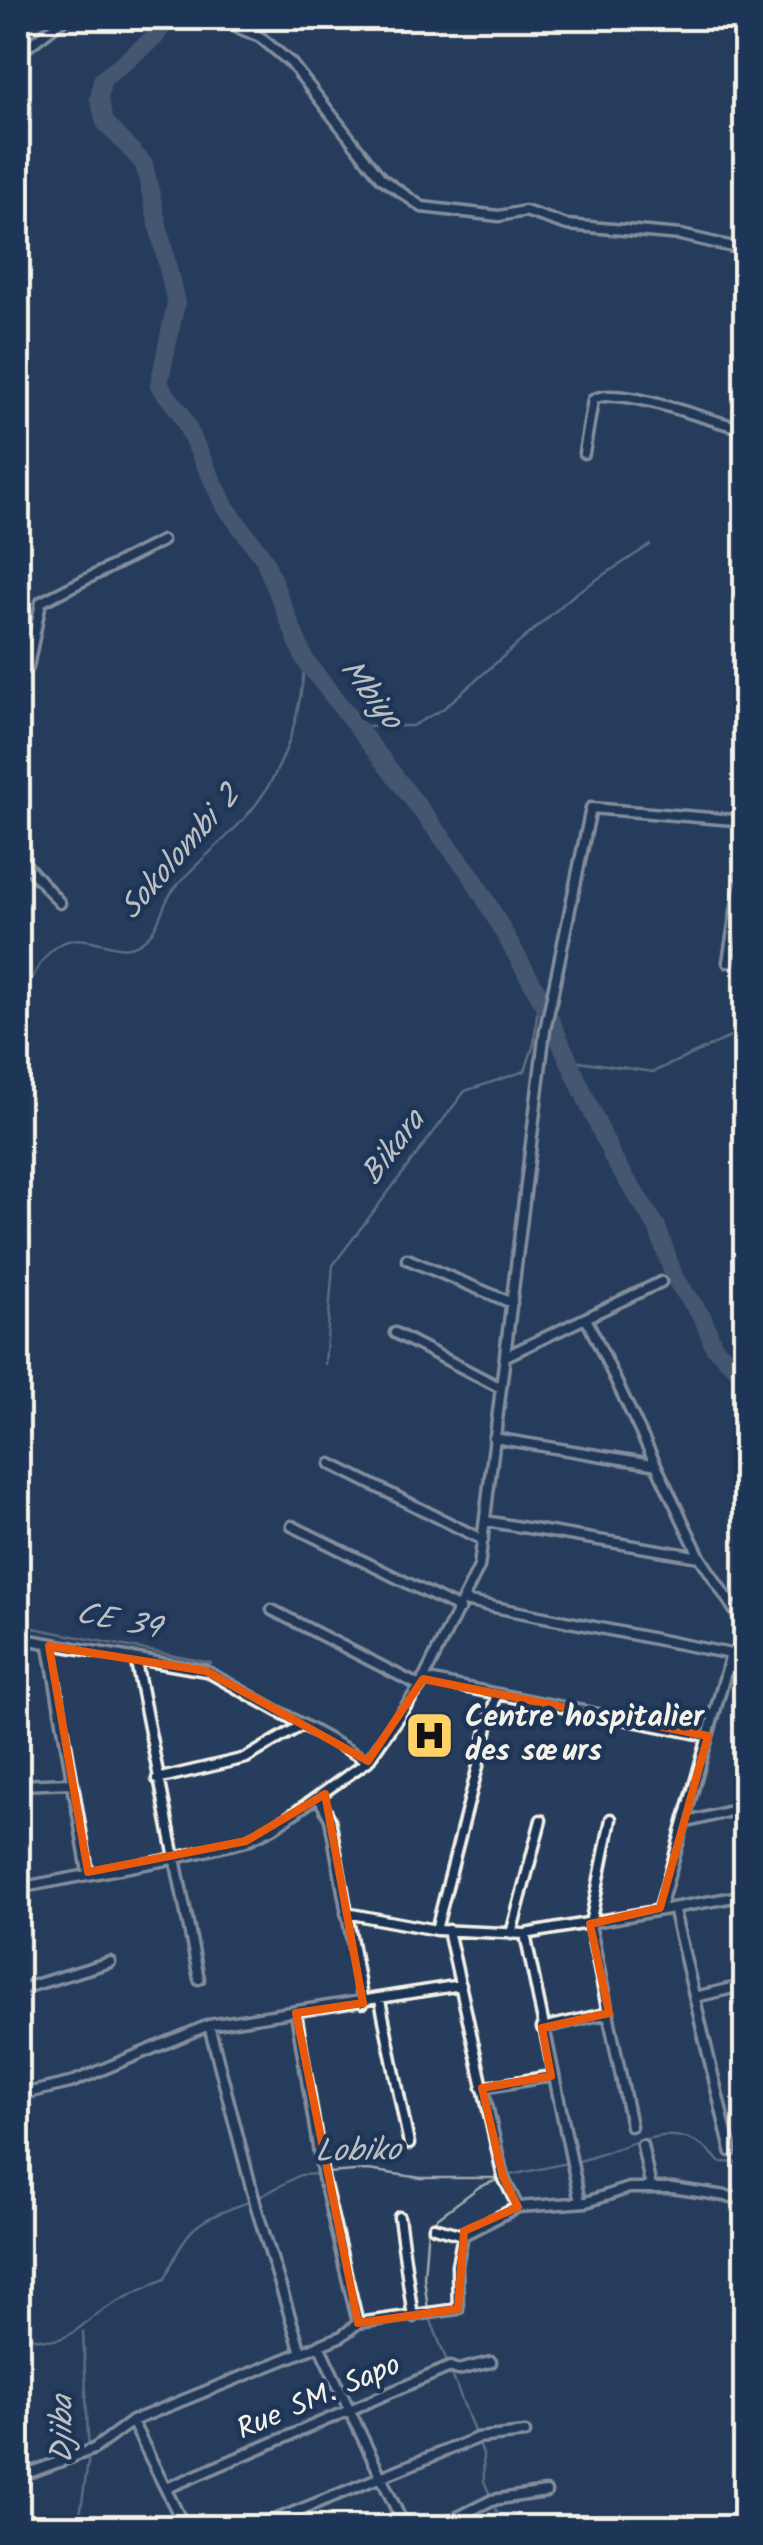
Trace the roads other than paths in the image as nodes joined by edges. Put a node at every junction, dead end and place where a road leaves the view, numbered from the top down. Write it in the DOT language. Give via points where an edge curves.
graph roads {
  1 [pos="65,18"];
  2 [pos="216,18"];
  3 [pos="18,54"];
  4 [pos="746,250"];
  5 [pos="746,429"];
  6 [pos="584,452"];
  7 [pos="162,541"];
  8 [pos="18,670"];
  9 [pos="746,822"];
  10 [pos="746,850"];
  11 [pos="18,856"];
  12 [pos="60,903"];
  13 [pos="728,962"];
  14 [pos="408,1260"];
  15 [pos="662,1282"];
  16 [pos="512,1303"];
  17 [pos="586,1318"];
  18 [pos="395,1334"];
  19 [pos="506,1356"];
  20 [pos="501,1388"];
  21 [pos="494,1438"];
  22 [pos="332,1464"];
  23 [pos="653,1464"];
  24 [pos="486,1521"];
  25 [pos="292,1526"];
  26 [pos="483,1540"];
  27 [pos="700,1558"];
  28 [pos="462,1605"];
  29 [pos="272,1610"];
  30 [pos="746,1628"];
  31 [pos="18,1638"];
  32 [pos="49,1644"];
  33 [pos="731,1654"];
  34 [pos="746,1657"];
  35 [pos="136,1662"];
  36 [pos="422,1682"];
  37 [pos="496,1696"];
  38 [pos="302,1725"];
  39 [pos="708,1736"];
  40 [pos="368,1761"];
  41 [pos="157,1780"];
  42 [pos="71,1783"];
  43 [pos="18,1786"];
  44 [pos="320,1798"];
  45 [pos="746,1808"];
  46 [pos="611,1819"];
  47 [pos="541,1820"];
  48 [pos="684,1823"];
  49 [pos="172,1859"];
  50 [pos="88,1872"];
  51 [pos="18,1888"];
  52 [pos="746,1895"];
  53 [pos="660,1908"];
  54 [pos="674,1911"];
  55 [pos="346,1913"];
  56 [pos="590,1924"];
  57 [pos="436,1930"];
  58 [pos="448,1930"];
  59 [pos="511,1934"];
  60 [pos="525,1934"];
  61 [pos="110,1962"];
  62 [pos="198,1979"];
  63 [pos="461,1985"];
  64 [pos="746,1985"];
  65 [pos="18,1990"];
  66 [pos="695,1997"];
  67 [pos="380,2000"];
  68 [pos="363,2003"];
  69 [pos="296,2013"];
  70 [pos="609,2013"];
  71 [pos="209,2025"];
  72 [pos="542,2028"];
  73 [pos="552,2076"];
  74 [pos="482,2088"];
  75 [pos="18,2095"];
  76 [pos="631,2126"];
  77 [pos="409,2144"];
  78 [pos="642,2145"];
  79 [pos="731,2151"];
  80 [pos="650,2188"];
  81 [pos="746,2199"];
  82 [pos="580,2202"];
  83 [pos="518,2206"];
  84 [pos="399,2217"];
  85 [pos="434,2228"];
  86 [pos="463,2235"];
  87 [pos="413,2317"];
  88 [pos="358,2323"];
  89 [pos="319,2345"];
  90 [pos="301,2352"];
  91 [pos="492,2362"];
  92 [pos="350,2409"];
  93 [pos="132,2421"];
  94 [pos="525,2432"];
  95 [pos="18,2476"];
  96 [pos="382,2478"];
  97 [pos="167,2488"];
  98 [pos="546,2492"];
  99 [pos="186,2528"];
  100 [pos="255,2528"];
  101 [pos="405,2528"];
  102 [pos="436,2528"];
  1 -- 3 [label="street"];
  2 -- 4 [label="street" via="260,37 292,63 381,178 422,207 499,216 525,212 567,225 681,235"];
  5 -- 6 [label="street" via="602,393 593,400"];
  7 -- 8 [label="street" via="41,602 28,667"];
  9 -- 16 [label="street" via="591,808 545,1030"];
  10 -- 13 [label="street"];
  11 -- 12 [label="street"];
  14 -- 16 [label="street"];
  15 -- 17 [label="street"];
  16 -- 19 [label="street"];
  17 -- 19 [label="street"];
  17 -- 23 [label="street"];
  18 -- 20 [label="street"];
  19 -- 20 [label="street"];
  20 -- 21 [label="street"];
  21 -- 23 [label="street"];
  21 -- 24 [label="street"];
  22 -- 26 [label="street"];
  23 -- 27 [label="street"];
  24 -- 26 [label="street"];
  24 -- 27 [label="street"];
  25 -- 28 [label="street"];
  26 -- 28 [label="street"];
  27 -- 30 [label="street"];
  28 -- 33 [label="street"];
  28 -- 36 [label="street"];
  29 -- 36 [label="street"];
  31 -- 32 [label="street"];
  32 -- 35 [label="street"];
  32 -- 42 [label="street"];
  33 -- 34 [label="street"];
  33 -- 39 [label="street"];
  35 -- 38 [label="street" via="206,1672"];
  35 -- 41 [label="street"];
  36 -- 37 [label="street"];
  36 -- 40 [label="street"];
  37 -- 39 [label="street"];
  37 -- 57 [label="street"];
  38 -- 40 [label="street"];
  38 -- 41 [label="street" via="246,1758"];
  39 -- 48 [label="street"];
  40 -- 44 [label="street"];
  41 -- 49 [label="street"];
  42 -- 43 [label="street"];
  42 -- 50 [label="street"];
  44 -- 49 [label="street" via="246,1841"];
  44 -- 55 [label="street" via="330,1818"];
  45 -- 48 [label="street"];
  46 -- 56 [label="street"];
  47 -- 59 [label="street"];
  48 -- 53 [label="street"];
  49 -- 50 [label="street"];
  49 -- 62 [label="street"];
  50 -- 51 [label="street"];
  52 -- 54 [label="street"];
  53 -- 54 [label="street"];
  53 -- 56 [label="street"];
  54 -- 66 [label="street"];
  55 -- 57 [label="street"];
  55 -- 68 [label="street"];
  56 -- 60 [label="street"];
  56 -- 70 [label="street"];
  57 -- 58 [label="street"];
  58 -- 59 [label="street"];
  58 -- 63 [label="street"];
  59 -- 60 [label="street"];
  60 -- 72 [label="street"];
  61 -- 65 [label="street"];
  63 -- 67 [label="street"];
  63 -- 74 [label="street"];
  64 -- 66 [label="street"];
  66 -- 79 [label="street"];
  67 -- 68 [label="street"];
  67 -- 77 [label="street"];
  68 -- 69 [label="street"];
  69 -- 71 [label="street"];
  69 -- 88 [label="street" via="320,2164"];
  70 -- 72 [label="street"];
  70 -- 76 [label="street"];
  71 -- 75 [label="street" via="70,2083"];
  71 -- 90 [label="street"];
  72 -- 73 [label="street"];
  73 -- 74 [label="street"];
  73 -- 82 [label="street"];
  74 -- 83 [label="street" via="503,2177"];
  78 -- 80 [label="street"];
  80 -- 81 [label="street"];
  80 -- 82 [label="street"];
  82 -- 83 [label="street"];
  83 -- 86 [label="street"];
  84 -- 87 [label="street"];
  85 -- 86 [label="street"];
  86 -- 87 [label="street" via="460,2306"];
  87 -- 88 [label="street"];
  88 -- 89 [label="street"];
  89 -- 90 [label="street"];
  89 -- 92 [label="street"];
  90 -- 93 [label="street"];
  91 -- 92 [label="street, Rue SM. Sapo" via="450,2367"];
  92 -- 96 [label="street"];
  92 -- 97 [label="street, Rue SM. Sapo"];
  93 -- 95 [label="street" via="94,2450"];
  93 -- 97 [label="street"];
  94 -- 96 [label="street" via="477,2438"];
  96 -- 100 [label="street"];
  96 -- 101 [label="street"];
  97 -- 99 [label="street"];
  98 -- 102 [label="street" via="492,2500"];
}
